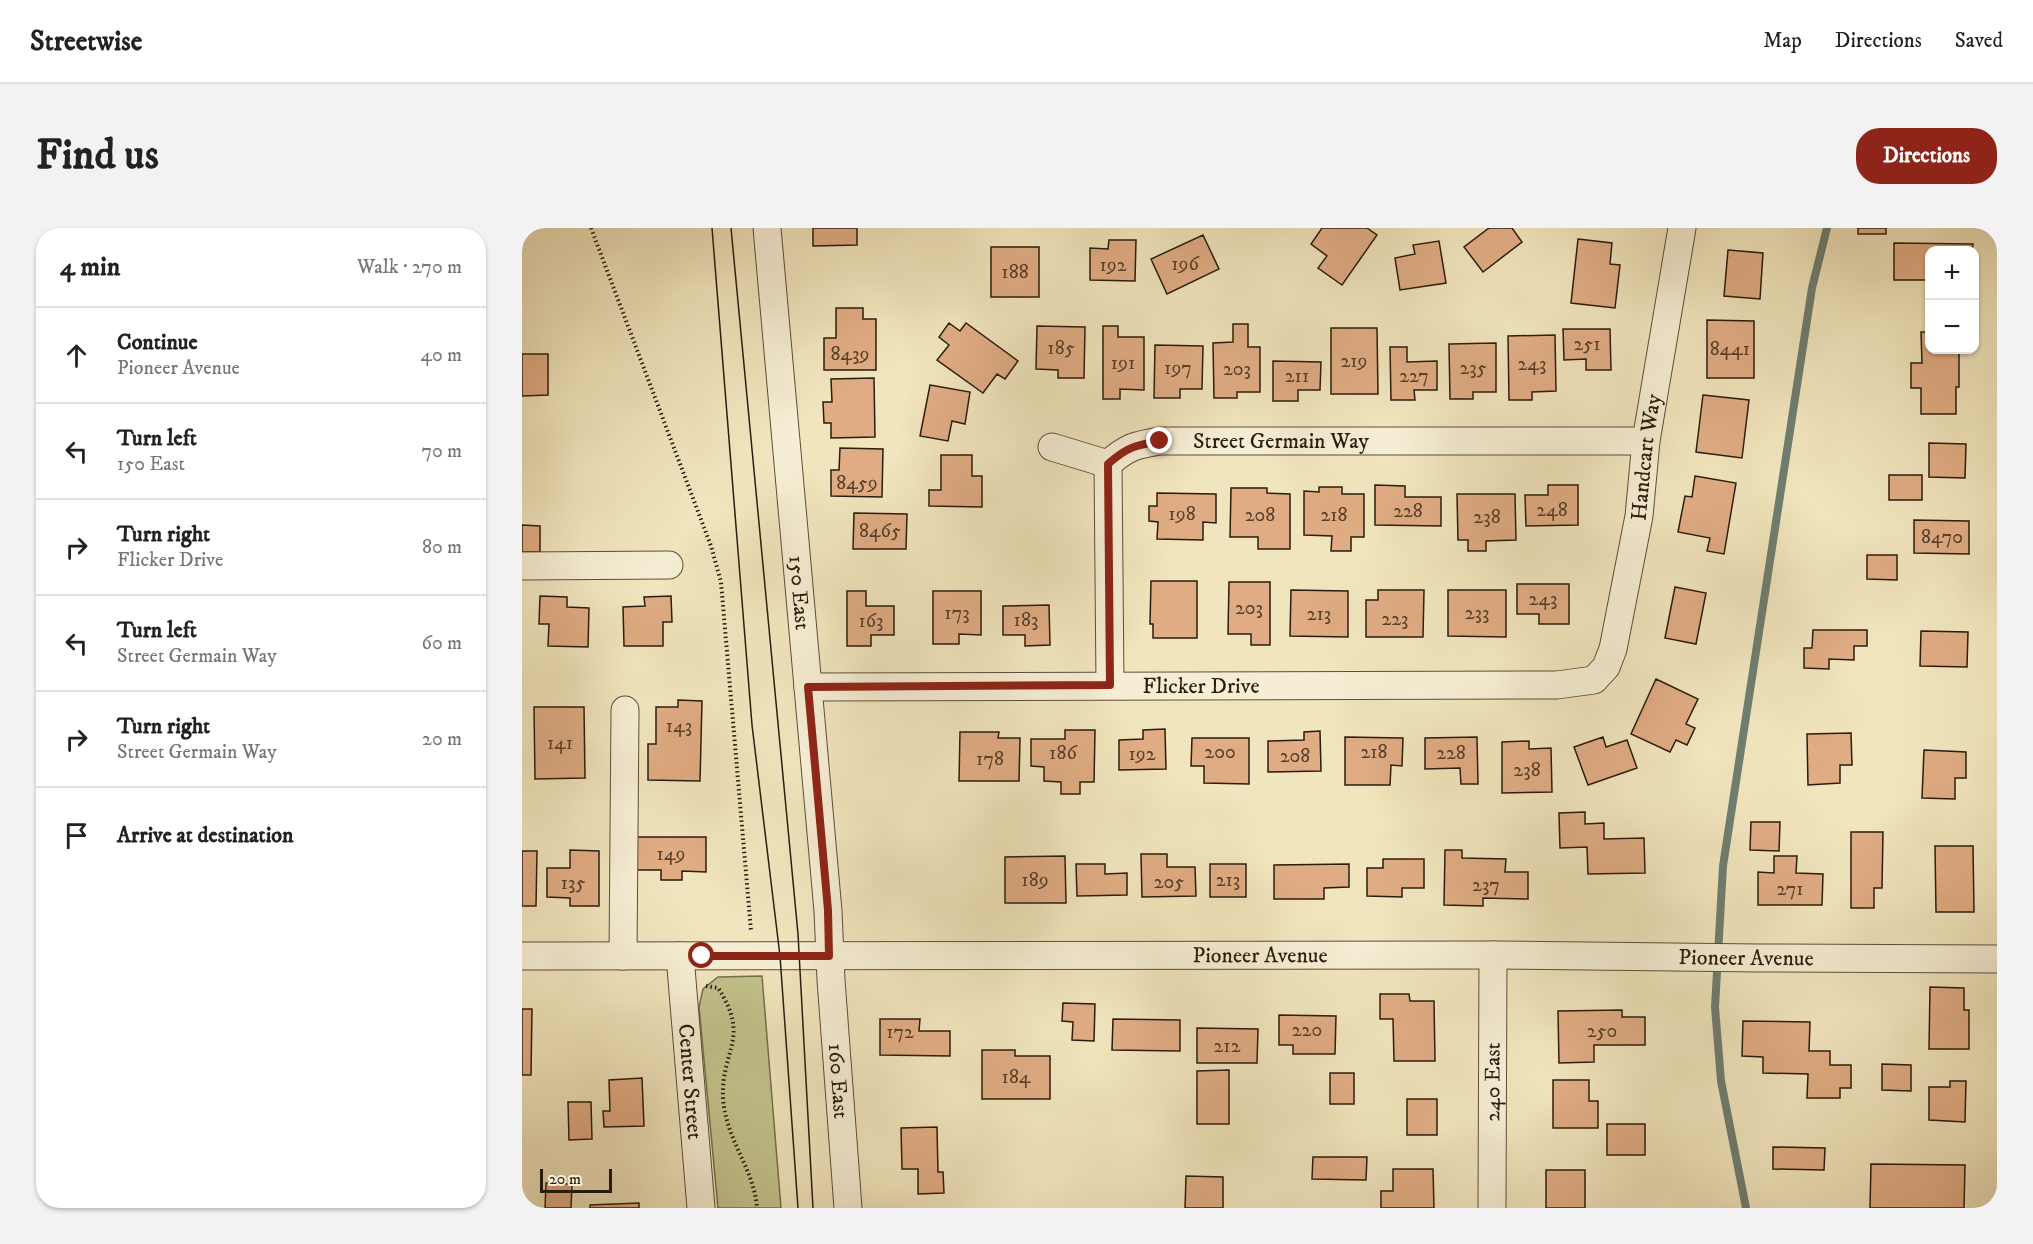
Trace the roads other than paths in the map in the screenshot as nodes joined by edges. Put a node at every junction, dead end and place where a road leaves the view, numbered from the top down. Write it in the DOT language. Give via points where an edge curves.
graph roads {
  1 [pos="767,228"];
  2 [pos="1682,228"];
  3 [pos="1646,441"];
  4 [pos="1052,447"];
  5 [pos="1108,464"];
  6 [pos="669,565"];
  7 [pos="522,566"];
  8 [pos="1594,680"];
  9 [pos="1110,685"];
  10 [pos="808,687"];
  11 [pos="625,710"];
  12 [pos="1493,955"];
  13 [pos="522,956"];
  14 [pos="623,956"];
  15 [pos="680,956"];
  16 [pos="829,956"];
  17 [pos="1997,959"];
  18 [pos="701,1208"];
  19 [pos="848,1208"];
  20 [pos="1492,1208"];
  1 -- 10 [label="street, 150 East"];
  2 -- 3 [label="street, Handcart Way"];
  3 -- 5 [label="street, Street Germain Way" via="1160,441 1122,451"];
  3 -- 8 [label="street, Handcart Way" via="1640,516 1612,649 1606,667"];
  4 -- 5 [label="street"];
  5 -- 9 [label="street"];
  6 -- 7 [label="street"];
  8 -- 9 [label="street, Flicker Drive" via="1557,685"];
  9 -- 10 [label="street, Flicker Drive"];
  10 -- 16 [label="street, 150 East"];
  11 -- 14 [label="street"];
  12 -- 16 [label="street, Pioneer Avenue"];
  12 -- 17 [label="street, Pioneer Avenue"];
  12 -- 20 [label="street, 240 East"];
  13 -- 14 [label="street, Pioneer Avenue"];
  14 -- 15 [label="street, Pioneer Avenue"];
  15 -- 16 [label="street, Pioneer Avenue"];
  15 -- 18 [label="street, Center Street"];
  16 -- 19 [label="street, 160 East"];
}
